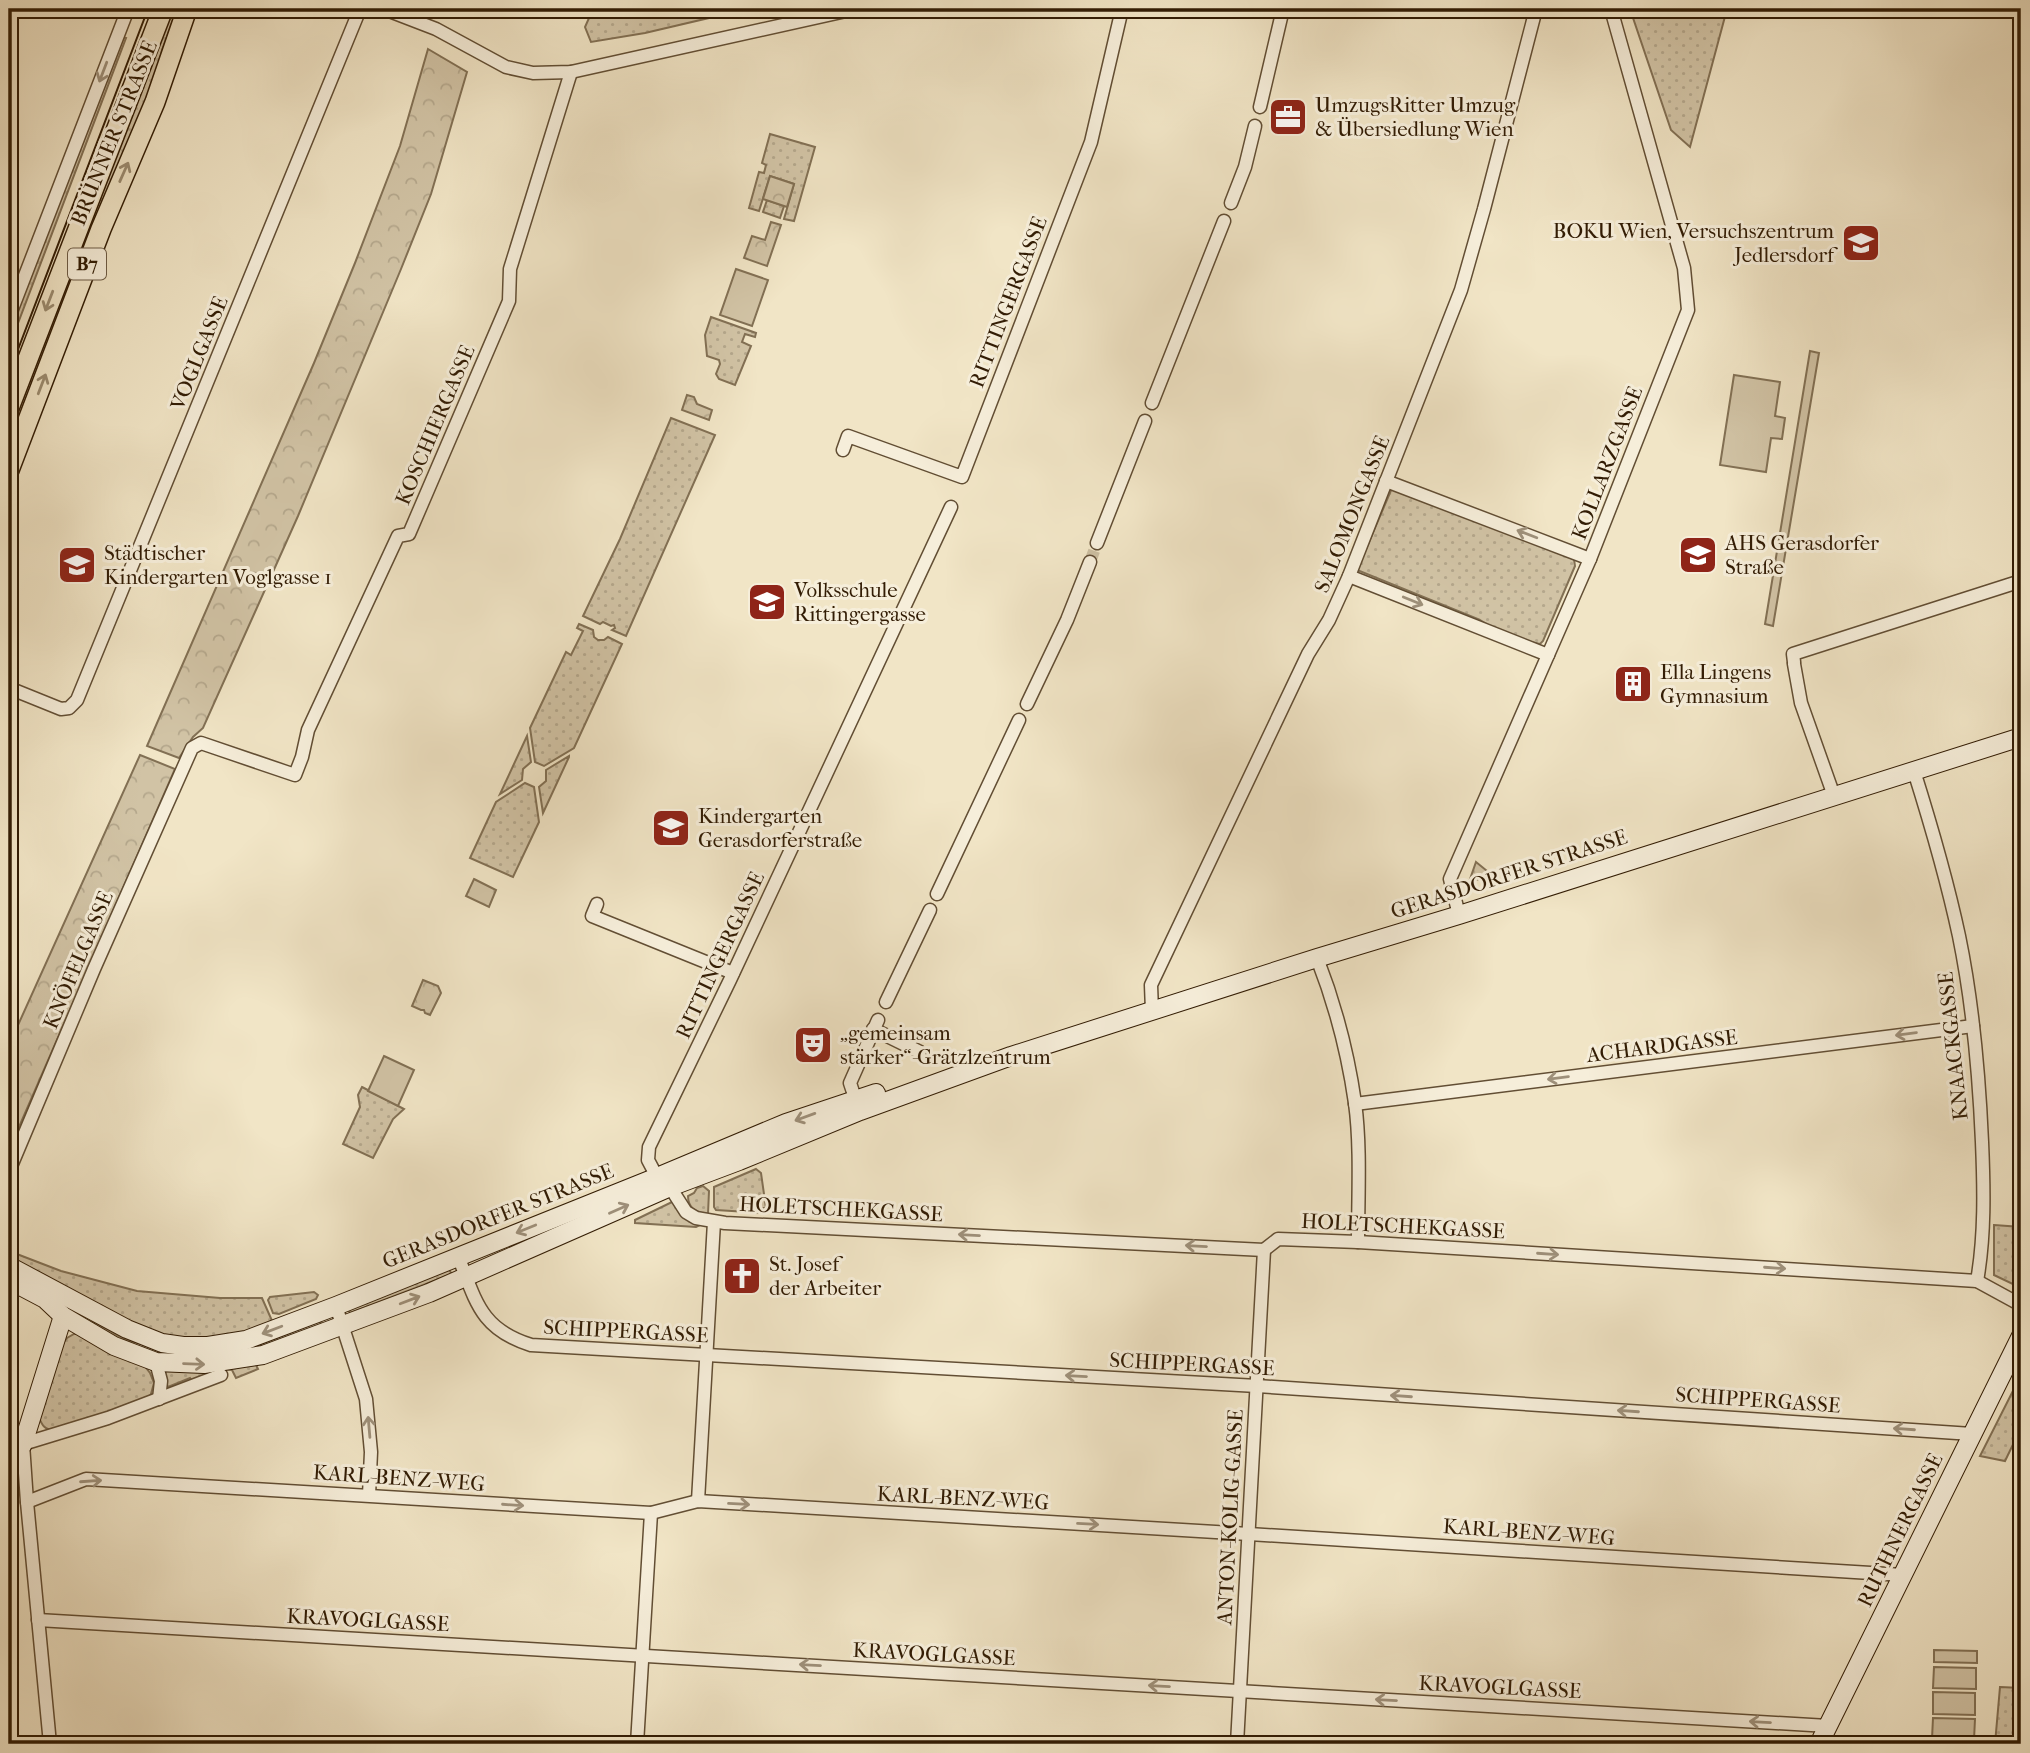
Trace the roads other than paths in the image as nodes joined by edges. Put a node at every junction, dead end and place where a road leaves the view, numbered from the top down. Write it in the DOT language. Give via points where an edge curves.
graph roads {
  1 [pos="128,9"];
  2 [pos="163,9"];
  3 [pos="187,9"];
  4 [pos="360,9"];
  5 [pos="384,9"];
  6 [pos="855,9"];
  7 [pos="1122,9"];
  8 [pos="1283,9"];
  9 [pos="1536,9"];
  10 [pos="1611,9"];
  11 [pos="571,72"];
  12 [pos="1260,107"];
  13 [pos="1255,126"];
  14 [pos="1231,203"];
  15 [pos="1224,221"];
  16 [pos="9,317"];
  17 [pos="1152,403"];
  18 [pos="9,408"];
  19 [pos="1145,421"];
  20 [pos="843,450"];
  21 [pos="9,470"];
  22 [pos="1387,481"];
  23 [pos="951,507"];
  24 [pos="1097,544"];
  25 [pos="1590,559"];
  26 [pos="1090,562"];
  27 [pos="1349,576"];
  28 [pos="2021,581"];
  29 [pos="1548,655"];
  30 [pos="9,688"];
  31 [pos="1027,704"];
  32 [pos="1019,720"];
  33 [pos="2021,737"];
  34 [pos="183,765"];
  35 [pos="1914,771"];
  36 [pos="1835,796"];
  37 [pos="937,894"];
  38 [pos="597,904"];
  39 [pos="930,910"];
  40 [pos="1459,915"];
  41 [pos="1317,958"];
  42 [pos="733,973"];
  43 [pos="886,1002"];
  44 [pos="1152,1011"];
  45 [pos="1973,1026"];
  46 [pos="920,1052"];
  47 [pos="1355,1104"];
  48 [pos="858,1105"];
  49 [pos="9,1171"];
  50 [pos="664,1182"];
  51 [pos="714,1222"];
  52 [pos="1357,1242"];
  53 [pos="1264,1250"];
  54 [pos="458,1256"];
  55 [pos="9,1266"];
  56 [pos="466,1275"];
  57 [pos="9,1280"];
  58 [pos="1977,1281"];
  59 [pos="2021,1305"];
  60 [pos="336,1306"];
  61 [pos="63,1315"];
  62 [pos="343,1325"];
  63 [pos="2021,1336"];
  64 [pos="162,1343"];
  65 [pos="706,1355"];
  66 [pos="156,1362"];
  67 [pos="221,1375"];
  68 [pos="1257,1386"];
  69 [pos="159,1399"];
  70 [pos="1972,1434"];
  71 [pos="16,1447"];
  72 [pos="369,1495"];
  73 [pos="698,1501"];
  74 [pos="27,1502"];
  75 [pos="651,1513"];
  76 [pos="1249,1534"];
  77 [pos="1903,1575"];
  78 [pos="38,1620"];
  79 [pos="642,1656"];
  80 [pos="1240,1691"];
  81 [pos="1828,1726"];
  82 [pos="50,1744"];
  83 [pos="637,1744"];
  84 [pos="1237,1744"];
  85 [pos="1819,1744"];
  1 -- 16 [label="street, BRÜNNER STRASSE, one-way"];
  2 -- 18 [label="main road, BRÜNNER STRASSE / B7, one-way"];
  21 -- 3 [label="main road, BRÜNNER STRASSE / B7, one-way" via="155,102"];
  4 -- 30 [label="street, VOGLGASSE" via="77,700 61,709"];
  5 -- 11 [label="street" via="436,29 506,67 533,74"];
  6 -- 11 [label="street"];
  7 -- 20 [label="street, RITTINGERGASSE" via="1091,142 962,477 848,436"];
  8 -- 12 [label="street"];
  9 -- 22 [label="street, SALOMONGASSE" via="1461,290"];
  10 -- 25 [label="street, KOLLARZGASSE" via="1685,268 1688,310"];
  11 -- 34 [label="street, KOSCHIERGASSE" via="510,269 509,301 409,534 398,536 308,730 295,775 201,743 192,747"];
  13 -- 14 [label="street"];
  15 -- 17 [label="street"];
  19 -- 24 [label="street"];
  25 -- 22 [label="street, one-way"];
  22 -- 27 [label="street, SALOMONGASSE"];
  23 -- 42 [label="street, RITTINGERGASSE"];
  25 -- 29 [label="street, KOLLARZGASSE"];
  26 -- 31 [label="street"];
  27 -- 29 [label="street, one-way"];
  27 -- 44 [label="street, SALOMONGASSE" via="1151,985"];
  28 -- 36 [label="street" via="1793,654 1801,703"];
  29 -- 40 [label="street, KOLLARZGASSE" via="1450,879"];
  32 -- 37 [label="street"];
  33 -- 35 [label="main road, GERASDORFER STRASSE"];
  34 -- 49 [label="street, KNÖFELGASSE"];
  35 -- 36 [label="main road, GERASDORFER STRASSE"];
  35 -- 45 [label="street, KNAACKGASSE" via="1953,911"];
  36 -- 40 [label="main road, GERASDORFER STRASSE"];
  38 -- 42 [label="street" via="592,916"];
  39 -- 43 [label="street"];
  40 -- 41 [label="main road, GERASDORFER STRASSE"];
  41 -- 44 [label="main road, GERASDORFER STRASSE"];
  41 -- 47 [label="street" via="1330,992"];
  42 -- 50 [label="street, RITTINGERGASSE" via="649,1147 648,1160"];
  44 -- 48 [label="main road, GERASDORFER STRASSE"];
  45 -- 47 [label="street, ACHARDGASSE, one-way"];
  45 -- 58 [label="street, KNAACKGASSE" via="1983,1177"];
  46 -- 48 [label="street" via="875,1025 850,1083"];
  47 -- 52 [label="street"];
  48 -- 50 [label="main road, GERASDORFER STRASSE" via="739,1161"];
  50 -- 51 [label="street, HOLETSCHEKGASSE" via="686,1212"];
  50 -- 54 [label="main road, GERASDORFER STRASSE, one-way"];
  56 -- 50 [label="main road, GERASDORFER STRASSE, one-way"];
  53 -- 51 [label="street, HOLETSCHEKGASSE, one-way"];
  51 -- 65 [label="street"];
  52 -- 53 [label="street, HOLETSCHEKGASSE" via="1278,1239"];
  52 -- 58 [label="street, HOLETSCHEKGASSE, one-way"];
  53 -- 68 [label="street, ANTON-KOLIG-GASSE"];
  54 -- 56 [label="street, SCHIPPERGASSE"];
  54 -- 60 [label="main road, GERASDORFER STRASSE"];
  55 -- 64 [label="main road, GERASDORFER STRASSE"];
  62 -- 56 [label="main road, GERASDORFER STRASSE, one-way"];
  56 -- 65 [label="street, SCHIPPERGASSE" via="486,1318 523,1343"];
  57 -- 61 [label="main road, GERASDORFER STRASSE" via="45,1299"];
  58 -- 59 [label="street, HOLETSCHEKGASSE"];
  60 -- 62 [label="street"];
  60 -- 64 [label="main road, GERASDORFER STRASSE, one-way" via="246,1339 208,1346"];
  61 -- 64 [label="main road" via="82,1313 125,1336"];
  61 -- 66 [label="main road, GERASDORFER STRASSE" via="114,1346"];
  61 -- 71 [label="main road"];
  66 -- 62 [label="main road, GERASDORFER STRASSE, one-way" via="204,1364 263,1355"];
  72 -- 62 [label="street, one-way" via="368,1412"];
  63 -- 70 [label="main road, RUTHNERGASSE"];
  68 -- 65 [label="street, SCHIPPERGASSE, one-way"];
  65 -- 73 [label="street"];
  66 -- 69 [label="street"];
  67 -- 69 [label="street"];
  70 -- 68 [label="street, SCHIPPERGASSE, one-way"];
  68 -- 76 [label="street, ANTON-KOLIG-GASSE"];
  69 -- 71 [label="street"];
  70 -- 77 [label="main road, RUTHNERGASSE"];
  71 -- 74 [label="street"];
  74 -- 72 [label="street, KARL-BENZ-WEG, one-way" via="86,1479"];
  72 -- 75 [label="street, KARL-BENZ-WEG, one-way"];
  73 -- 75 [label="street, KARL-BENZ-WEG"];
  73 -- 76 [label="street, KARL-BENZ-WEG, one-way"];
  74 -- 78 [label="street"];
  75 -- 79 [label="street"];
  76 -- 77 [label="street, KARL-BENZ-WEG"];
  76 -- 80 [label="street, ANTON-KOLIG-GASSE"];
  77 -- 81 [label="main road, RUTHNERGASSE"];
  78 -- 79 [label="street, KRAVOGLGASSE"];
  78 -- 82 [label="street"];
  80 -- 79 [label="street, KRAVOGLGASSE, one-way"];
  79 -- 83 [label="street"];
  81 -- 80 [label="street, KRAVOGLGASSE, one-way"];
  80 -- 84 [label="street, ANTON-KOLIG-GASSE"];
  81 -- 85 [label="main road, RUTHNERGASSE"];
}
